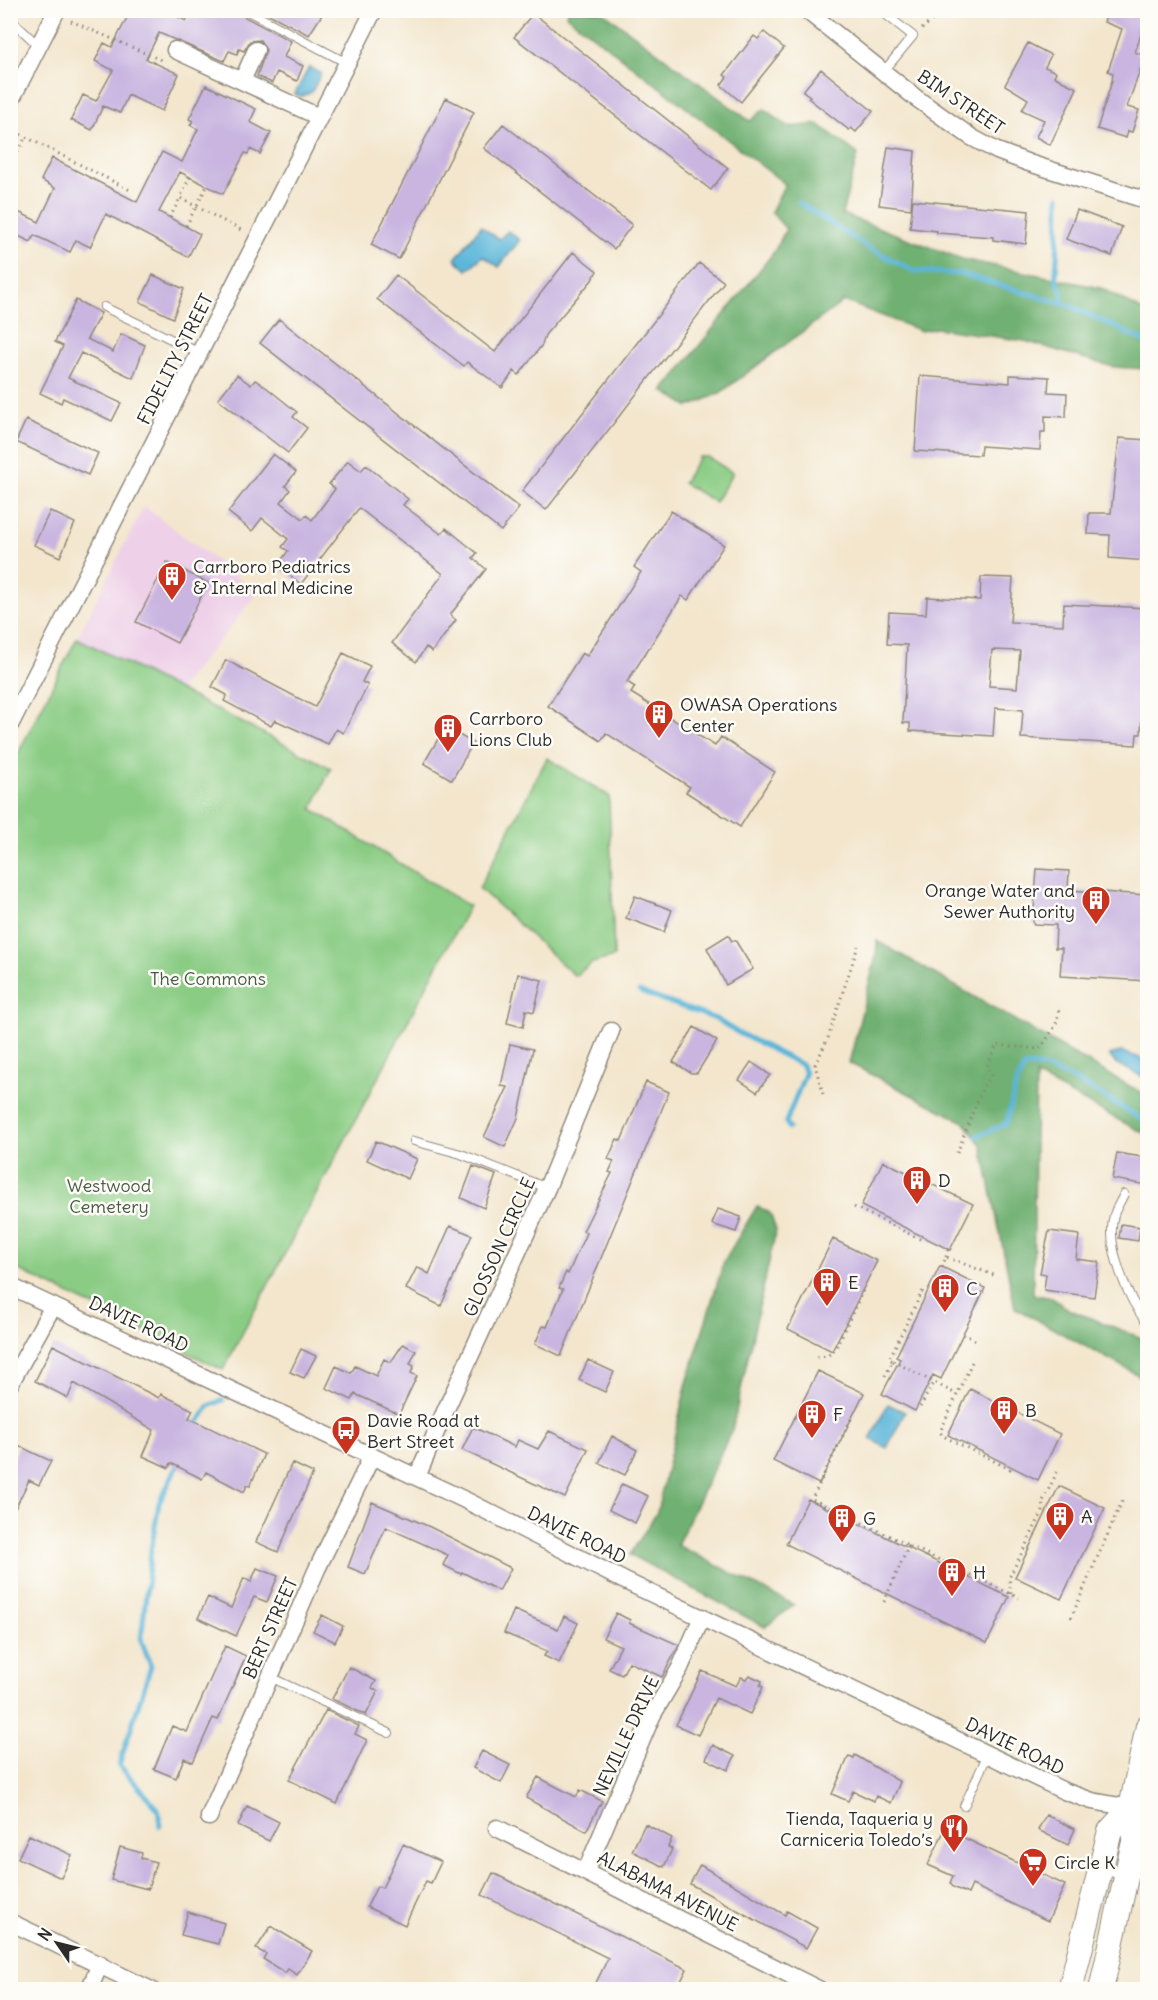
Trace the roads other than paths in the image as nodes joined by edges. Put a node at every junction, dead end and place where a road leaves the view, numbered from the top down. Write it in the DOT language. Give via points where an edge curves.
graph roads {
  1 [pos="246,10"];
  2 [pos="374,10"];
  3 [pos="806,10"];
  4 [pos="880,10"];
  5 [pos="57,12"];
  6 [pos="10,19"];
  7 [pos="39,46"];
  8 [pos="175,50"];
  9 [pos="256,51"];
  10 [pos="347,63"];
  11 [pos="884,71"];
  12 [pos="242,81"];
  13 [pos="10,102"];
  14 [pos="319,117"];
  15 [pos="1148,201"];
  16 [pos="104,307"];
  17 [pos="200,353"];
  18 [pos="10,725"];
  19 [pos="611,1031"];
  20 [pos="414,1141"];
  21 [pos="547,1188"];
  22 [pos="1124,1194"];
  23 [pos="10,1286"];
  24 [pos="53,1306"];
  25 [pos="1148,1324"];
  26 [pos="10,1384"];
  27 [pos="372,1456"];
  28 [pos="417,1477"];
  29 [pos="702,1617"];
  30 [pos="270,1677"];
  31 [pos="1148,1726"];
  32 [pos="388,1733"];
  33 [pos="988,1753"];
  34 [pos="964,1806"];
  35 [pos="1135,1809"];
  36 [pos="209,1817"];
  37 [pos="497,1828"];
  38 [pos="586,1871"];
  39 [pos="10,1922"];
  40 [pos="100,1964"];
  41 [pos="89,1989"];
  42 [pos="151,1989"];
  43 [pos="820,1989"];
  44 [pos="1070,1989"];
  45 [pos="1101,1989"];
  1 -- 10 [label="lane"];
  2 -- 10 [label="street, FIDELITY STREET"];
  3 -- 11 [label="street, BIM STREET"];
  4 -- 11 [label="lane" via="913,36"];
  5 -- 7 [label="street"];
  6 -- 7 [label="lane"];
  7 -- 13 [label="street"];
  8 -- 12 [label="street"];
  9 -- 12 [label="street"];
  10 -- 14 [label="street, FIDELITY STREET"];
  11 -- 15 [label="street, BIM STREET" via="947,121 997,151"];
  12 -- 14 [label="street"];
  14 -- 17 [label="street, FIDELITY STREET"];
  16 -- 17 [label="lane"];
  17 -- 18 [label="street, FIDELITY STREET"];
  19 -- 21 [label="street, GLOSSON CIRCLE"];
  20 -- 21 [label="lane" via="461,1154"];
  21 -- 28 [label="street, GLOSSON CIRCLE"];
  22 -- 25 [label="lane" via="1114,1215 1115,1257"];
  23 -- 24 [label="street, DAVIE ROAD"];
  24 -- 26 [label="street"];
  24 -- 27 [label="street, DAVIE ROAD"];
  27 -- 28 [label="street, DAVIE ROAD"];
  27 -- 30 [label="street, BERT STREET"];
  28 -- 29 [label="street, DAVIE ROAD"];
  29 -- 33 [label="street, DAVIE ROAD"];
  29 -- 38 [label="street, NEVILLE DRIVE" via="680,1668 652,1716"];
  30 -- 32 [label="lane"];
  30 -- 36 [label="street, BERT STREET"];
  31 -- 35 [label="main road"];
  33 -- 34 [label="lane"];
  33 -- 35 [label="street, DAVIE ROAD" via="1064,1791"];
  35 -- 44 [label="main road" via="1110,1831"];
  35 -- 45 [label="main road" via="1135,1838"];
  37 -- 38 [label="street, ALABAMA AVENUE"];
  38 -- 43 [label="street, ALABAMA AVENUE"];
  39 -- 40 [label="street"];
  40 -- 41 [label="street"];
  40 -- 42 [label="street"];
}
